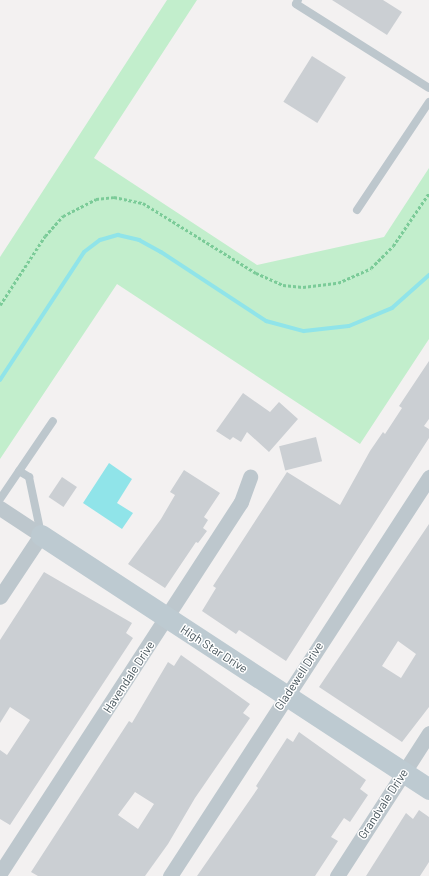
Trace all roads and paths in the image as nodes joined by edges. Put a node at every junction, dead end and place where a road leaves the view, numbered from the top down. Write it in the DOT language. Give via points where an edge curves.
graph roads {
  1 [pos="298,0"];
  2 [pos="429,88"];
  3 [pos="429,102"];
  4 [pos="429,193"];
  5 [pos="357,210"];
  6 [pos="0,304"];
  7 [pos="53,421"];
  8 [pos="19,471"];
  9 [pos="250,477"];
  10 [pos="429,477"];
  11 [pos="0,499"];
  12 [pos="0,508"];
  13 [pos="41,535"];
  14 [pos="0,597"];
  15 [pos="167,618"];
  16 [pos="286,696"];
  17 [pos="429,733"];
  18 [pos="403,772"];
  19 [pos="429,789"];
  20 [pos="0,873"];
  21 [pos="170,876"];
  22 [pos="337,876"];
  1 -- 2 [label="lane" via="296,4"];
  3 -- 5 [label="lane"];
  4 -- 6 [label="path" via="393,246 371,268 338,283 302,287 283,285 256,273 143,203 114,197 96,199 63,216 45,236"];
  7 -- 8 [label="lane"];
  8 -- 11 [label="lane"];
  8 -- 13 [label="lane" via="29,477"];
  9 -- 15 [label="street, Havendale Drive" via="241,502"];
  10 -- 16 [label="street, Gladewell Drive"];
  12 -- 13 [label="street, High Star Drive"];
  13 -- 14 [label="street"];
  13 -- 15 [label="street, High Star Drive"];
  15 -- 16 [label="street, High Star Drive"];
  15 -- 20 [label="street, Havendale Drive"];
  16 -- 18 [label="street, High Star Drive"];
  16 -- 21 [label="street, Gladewell Drive"];
  17 -- 18 [label="street, Grandvale Drive"];
  18 -- 19 [label="street, High Star Drive"];
  18 -- 22 [label="street, Grandvale Drive"];
}
